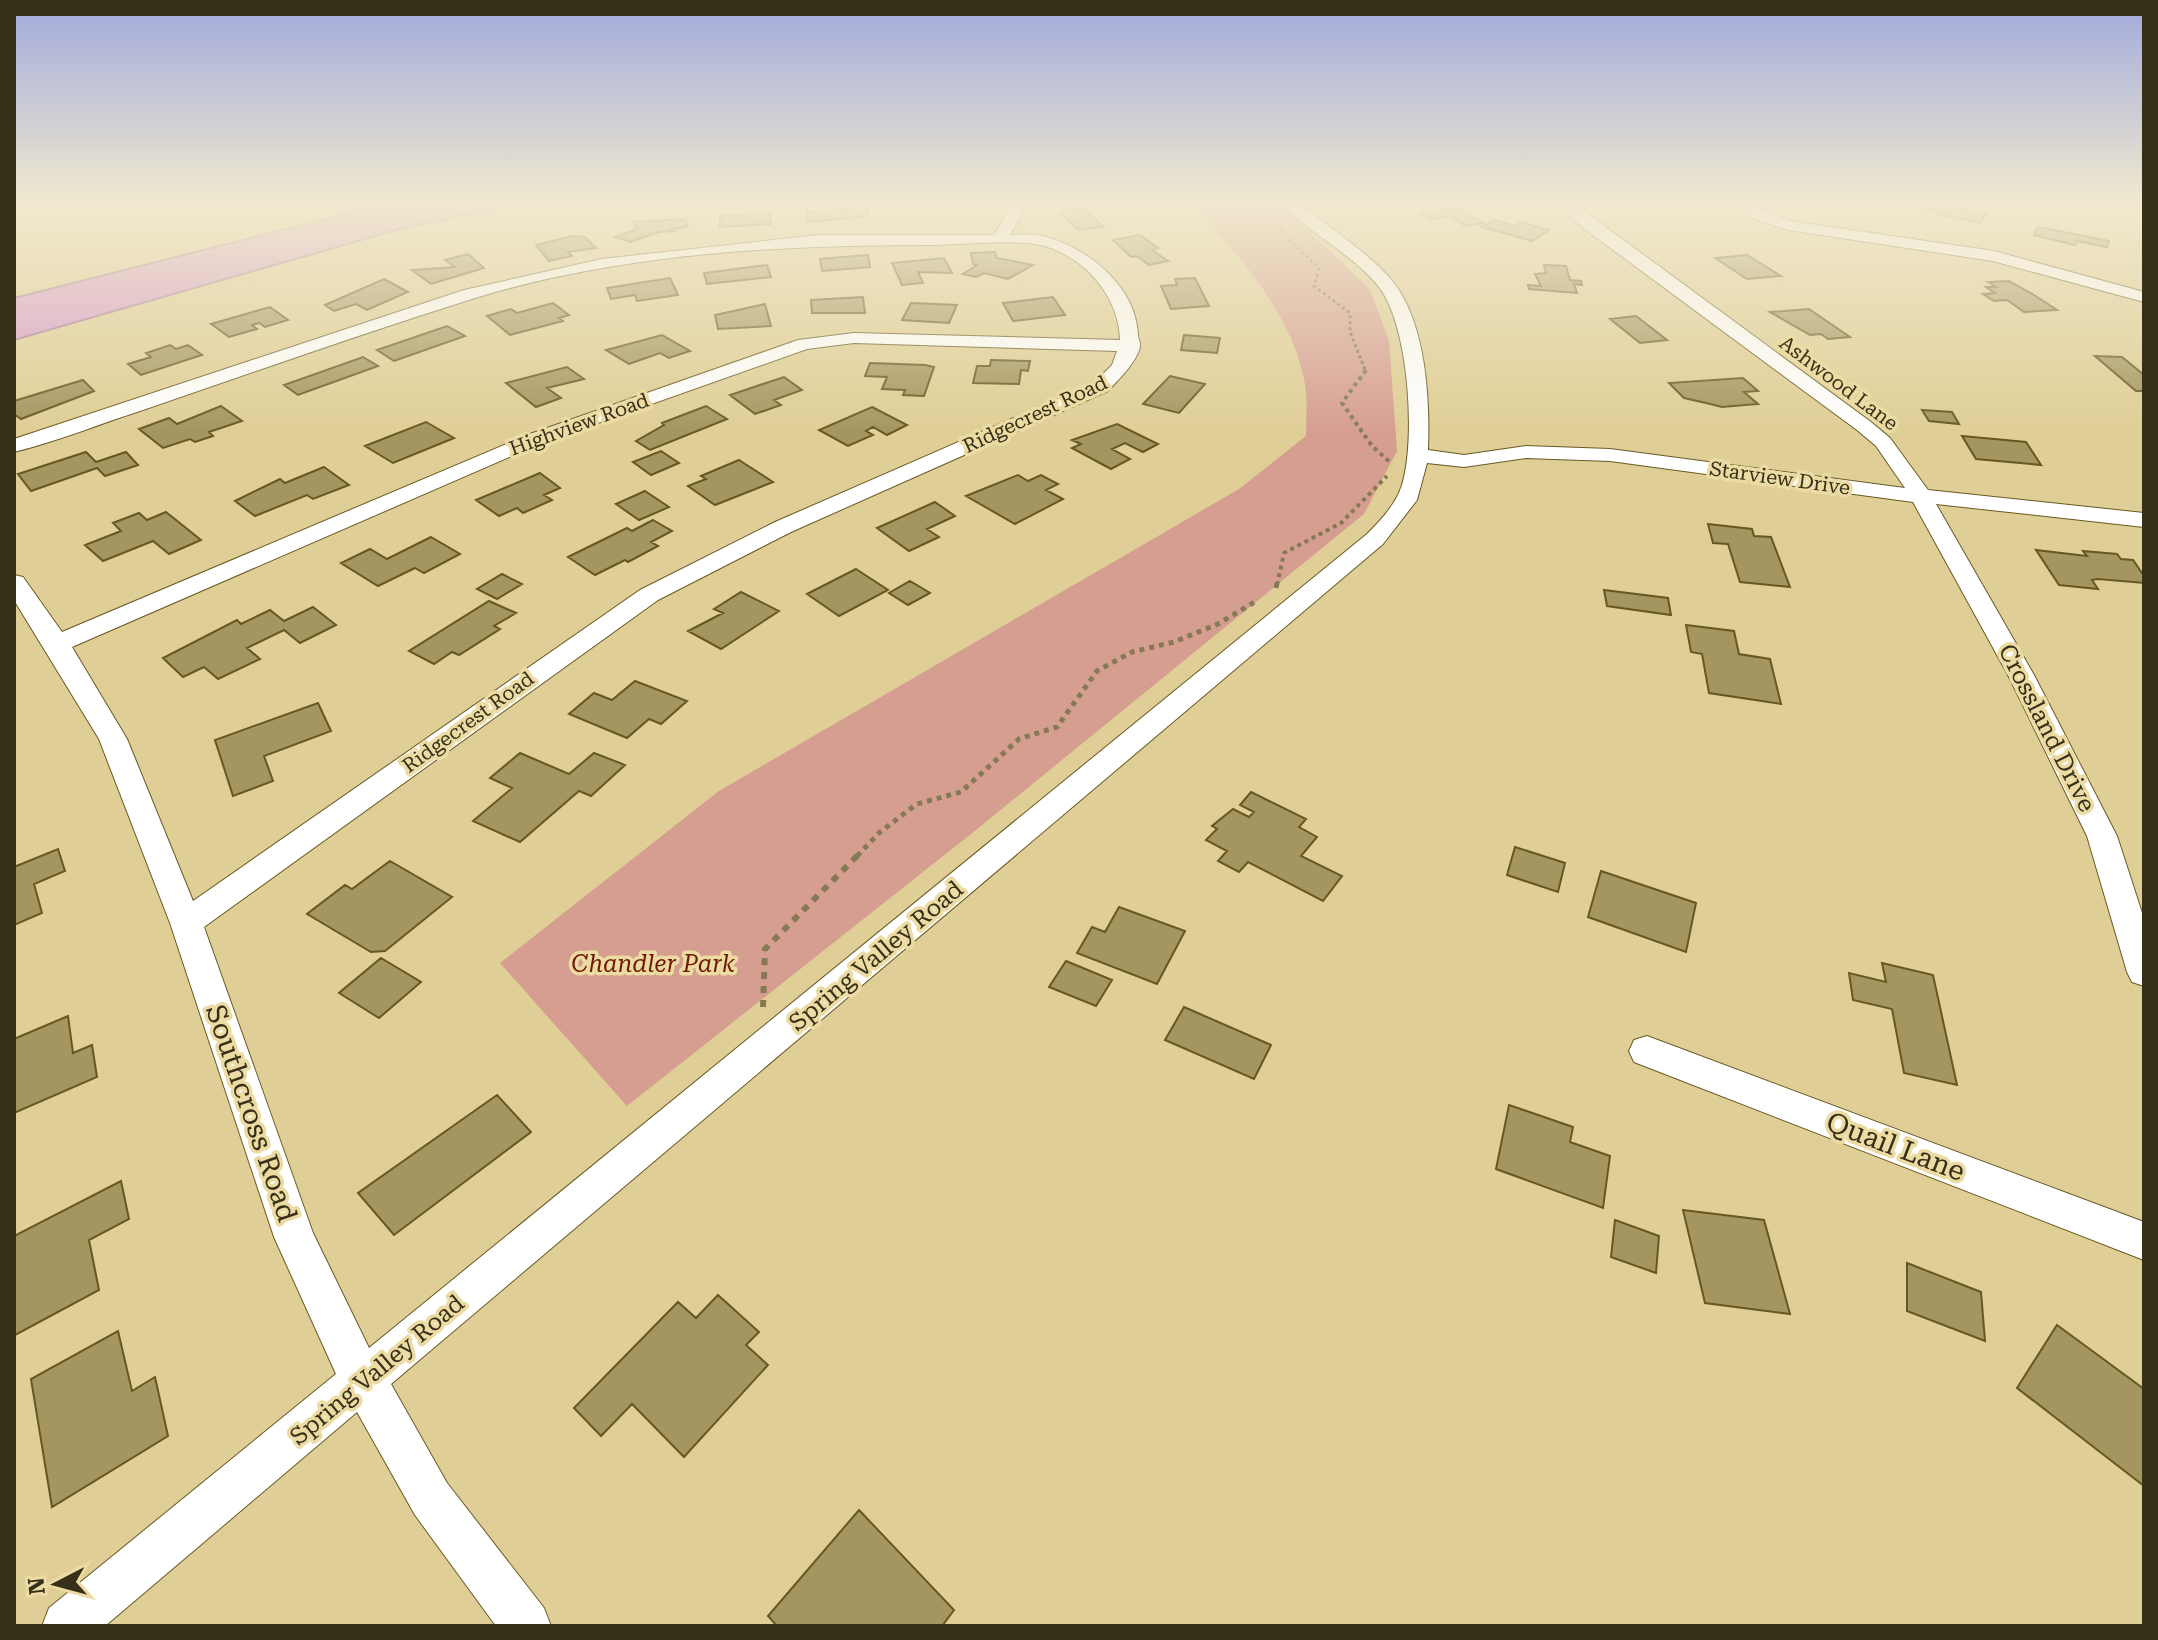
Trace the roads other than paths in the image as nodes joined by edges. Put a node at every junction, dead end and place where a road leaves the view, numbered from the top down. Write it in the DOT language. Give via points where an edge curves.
graph roads {
  1 [pos="529,280"];
  2 [pos="1103,280"];
  3 [pos="1381,280"];
  4 [pos="1663,280"];
  5 [pos="2080,280"];
  6 [pos="2144,297"];
  7 [pos="1131,346"];
  8 [pos="14,446"];
  9 [pos="1417,455"];
  10 [pos="1919,496"];
  11 [pos="2144,520"];
  12 [pos="14,582"];
  13 [pos="57,644"];
  14 [pos="186,923"];
  15 [pos="2144,972"];
  16 [pos="1647,1051"];
  17 [pos="2144,1241"];
  18 [pos="362,1382"];
  19 [pos="67,1626"];
  20 [pos="526,1626"];
  1 -- 8 [label="street" via="470,294"];
  2 -- 7 [label="street" via="1131,328"];
  3 -- 9 [label="street, Spring Valley Road" via="1398,300 1407,328"];
  4 -- 10 [label="street, Ashwood Lane" via="1864,426 1898,458"];
  5 -- 6 [label="street"];
  7 -- 13 [label="street, Highview Road" via="854,338 804,344 537,438"];
  7 -- 14 [label="street, Ridgecrest Road" via="1125,364 1101,387 783,527 649,595"];
  9 -- 10 [label="street, Starview Drive" via="1464,461 1526,452 1610,455"];
  9 -- 18 [label="street, Spring Valley Road" via="1405,503 1375,539"];
  10 -- 11 [label="street, Starview Drive"];
  10 -- 15 [label="street, Crossland Drive" via="1982,601 2102,836"];
  12 -- 13 [label="street, Southcross Road"];
  13 -- 14 [label="street, Southcross Road" via="113,739"];
  14 -- 18 [label="street, Southcross Road" via="294,1237"];
  16 -- 17 [label="street, Quail Lane"];
  18 -- 19 [label="street, Spring Valley Road"];
  18 -- 20 [label="street, Southcross Road" via="431,1499"];
}
